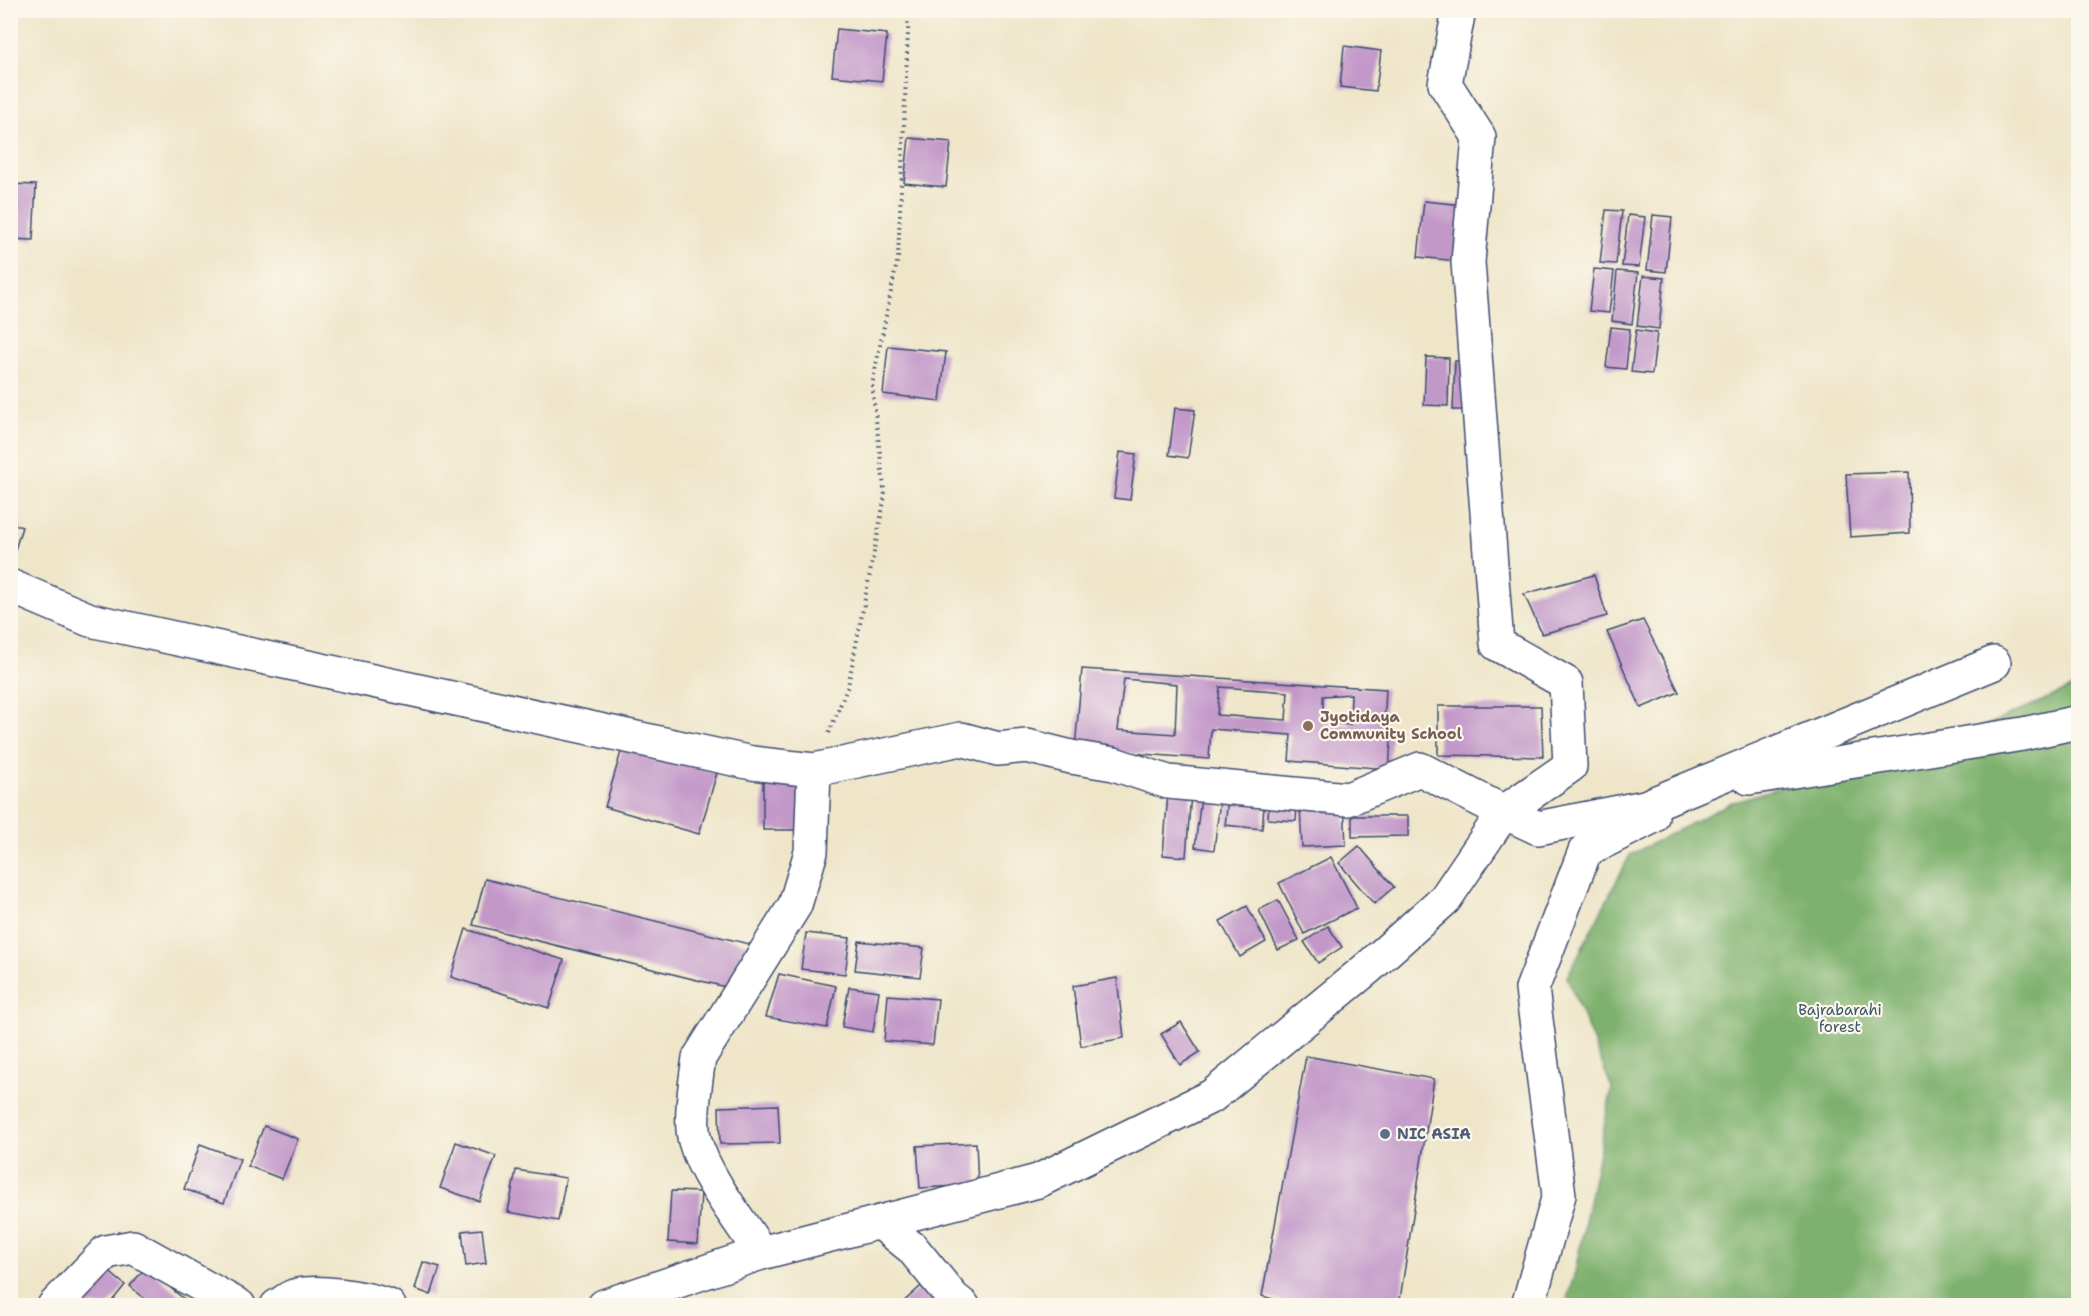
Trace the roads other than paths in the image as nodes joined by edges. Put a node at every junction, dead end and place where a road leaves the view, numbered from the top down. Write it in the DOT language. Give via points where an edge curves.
graph roads {
  1 [pos="1459,10"];
  2 [pos="10,586"];
  3 [pos="1994,663"];
  4 [pos="2079,722"];
  5 [pos="814,770"];
  6 [pos="1504,812"];
  7 [pos="882,1223"];
  8 [pos="761,1253"];
  9 [pos="54,1305"];
  10 [pos="239,1305"];
  11 [pos="277,1305"];
  12 [pos="389,1305"];
  13 [pos="603,1305"];
  14 [pos="963,1305"];
  15 [pos="1527,1305"];
  1 -- 6 [label="street" via="1444,84 1479,137 1468,262 1497,644 1566,683 1570,766"];
  2 -- 5 [label="street" via="90,620 740,760"];
  3 -- 6 [label="street" via="1644,807 1538,828"];
  4 -- 15 [label="street" via="1721,782 1585,851 1532,989 1559,1195"];
  5 -- 6 [label="street" via="961,739 998,748 1027,746 1114,764 1168,782 1348,799 1420,769"];
  5 -- 8 [label="street" via="811,852 795,905 699,1058 694,1087 694,1140 716,1184"];
  6 -- 7 [label="street" via="1444,899 1369,968 1212,1096 1038,1181"];
  7 -- 8 [label="street"];
  7 -- 14 [label="street" via="912,1248"];
  8 -- 13 [label="street"];
  9 -- 10 [label="street" via="106,1252 133,1247"];
  11 -- 12 [label="street" via="296,1296 320,1295 369,1299"];
}
